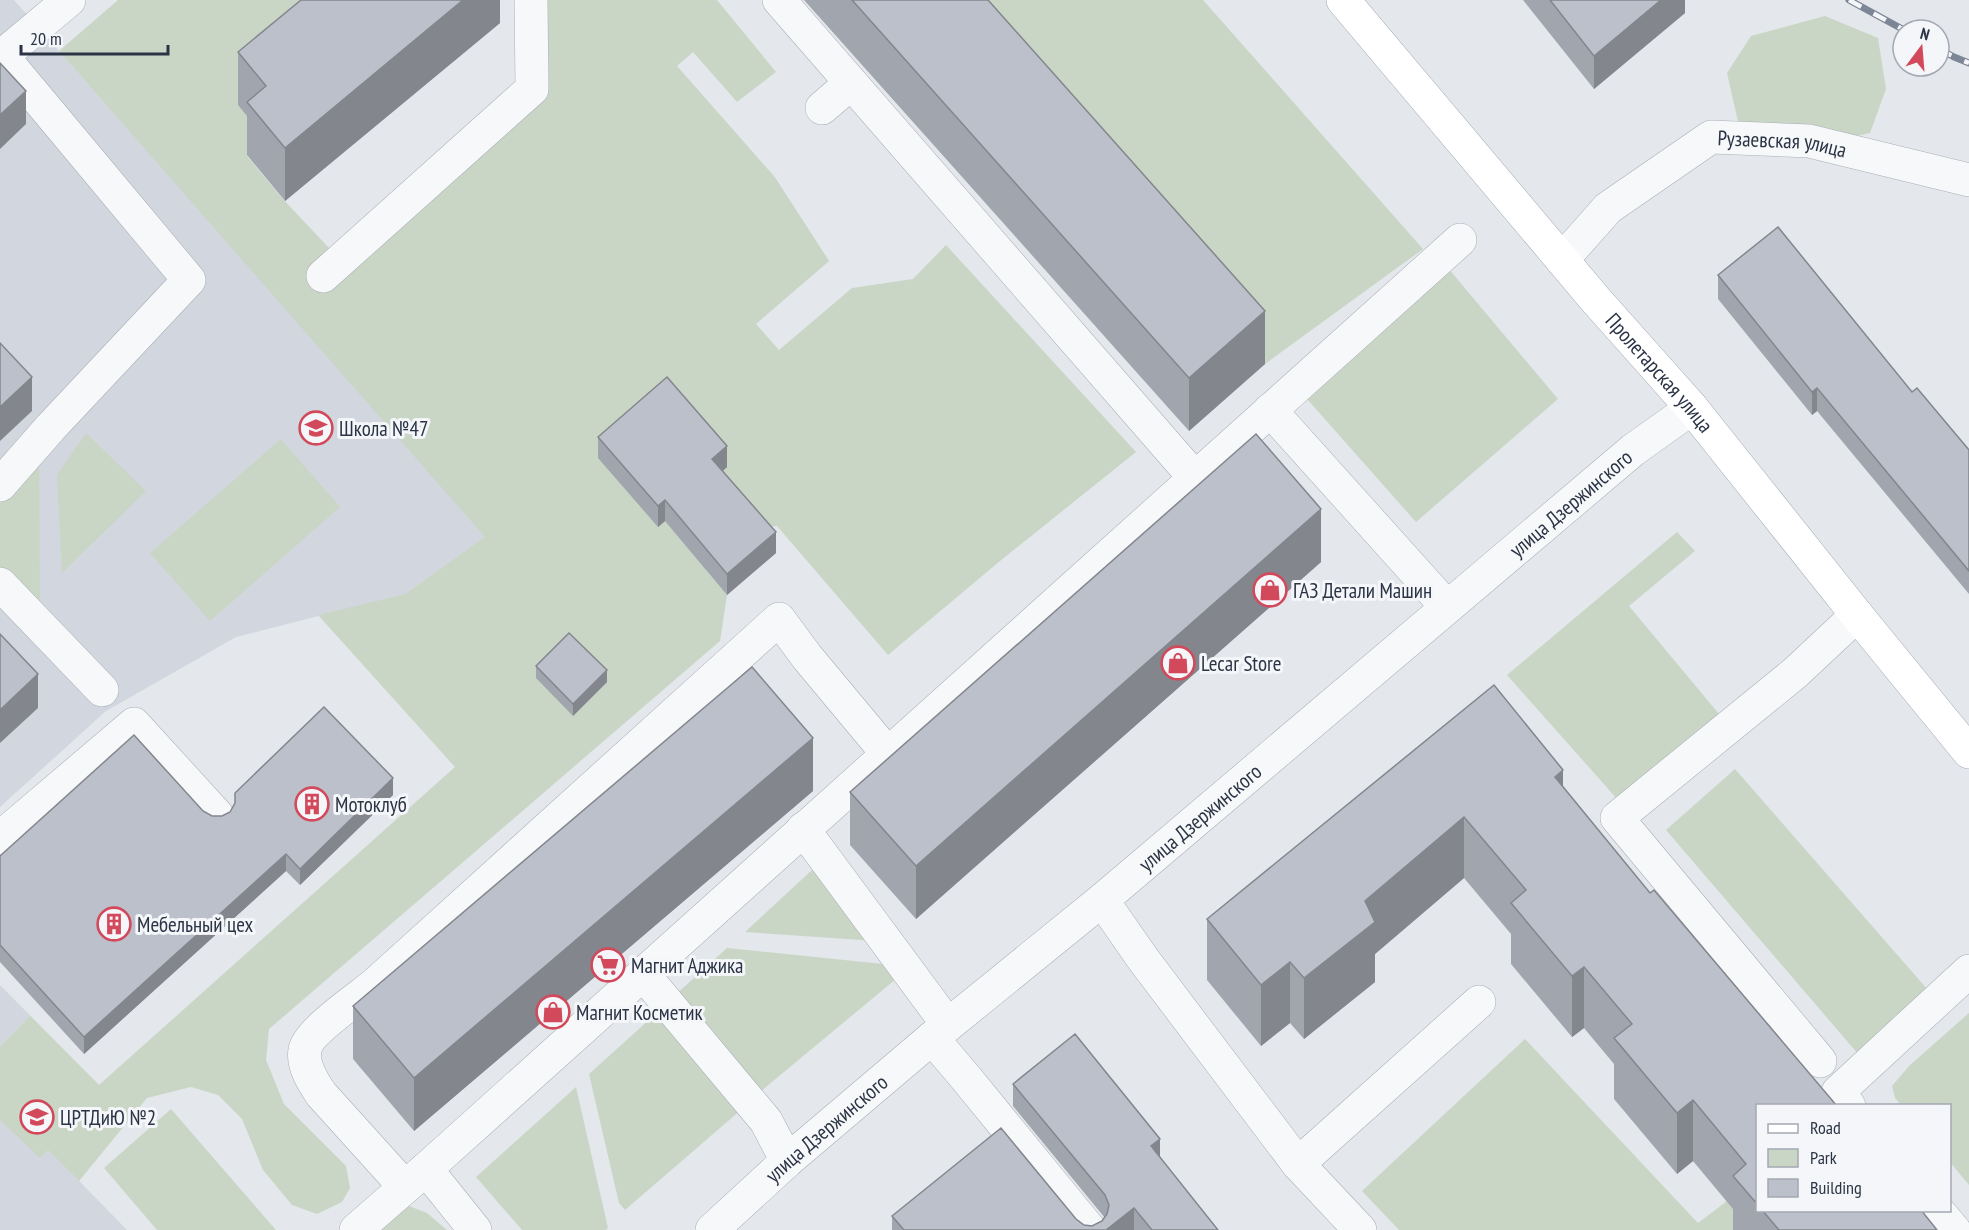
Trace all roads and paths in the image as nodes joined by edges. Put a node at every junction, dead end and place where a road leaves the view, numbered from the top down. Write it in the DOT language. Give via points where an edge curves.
graph roads {
  1 [pos="69,0"];
  2 [pos="531,0"];
  3 [pos="779,0"];
  4 [pos="1343,0"];
  5 [pos="1,55"];
  6 [pos="851,83"];
  7 [pos="822,108"];
  8 [pos="1969,180"];
  9 [pos="1460,240"];
  10 [pos="1562,260"];
  11 [pos="323,276"];
  12 [pos="1692,408"];
  13 [pos="1270,410"];
  14 [pos="1194,478"];
  15 [pos="0,485"];
  16 [pos="0,584"];
  17 [pos="1447,607"];
  18 [pos="1857,615"];
  19 [pos="102,690"];
  20 [pos="1969,752"];
  21 [pos="887,753"];
  22 [pos="217,815"];
  23 [pos="803,829"];
  24 [pos="0,838"];
  25 [pos="1102,900"];
  26 [pos="1969,971"];
  27 [pos="643,974"];
  28 [pos="1479,1002"];
  29 [pos="940,1032"];
  30 [pos="1820,1061"];
  31 [pos="1847,1104"];
  32 [pos="787,1161"];
  33 [pos="1298,1164"];
  34 [pos="416,1178"];
  35 [pos="1939,1212"];
  36 [pos="356,1230"];
  37 [pos="475,1230"];
  38 [pos="712,1230"];
  39 [pos="1090,1230"];
  40 [pos="1360,1230"];
  41 [pos="1954,1230"];
  1 -- 5 [label="street"];
  2 -- 11 [label="street" via="532,89"];
  3 -- 6 [label="street"];
  4 -- 10 [label="main road, Пролетарская улица"];
  5 -- 15 [label="street" via="189,280"];
  6 -- 7 [label="street"];
  6 -- 14 [label="street"];
  8 -- 10 [label="street, Рузаевская улица" via="1809,141 1711,137 1608,208"];
  9 -- 13 [label="street"];
  10 -- 12 [label="main road, Пролетарская улица"];
  12 -- 17 [label="street, улица Дзержинского" via="1633,450"];
  12 -- 18 [label="main road, Пролетарская улица"];
  13 -- 14 [label="street"];
  13 -- 17 [label="street"];
  14 -- 21 [label="street"];
  16 -- 19 [label="street"];
  17 -- 25 [label="street, улица Дзержинского"];
  18 -- 20 [label="main road, Пролетарская улица"];
  18 -- 30 [label="street" via="1795,673 1617,818"];
  21 -- 23 [label="street"];
  21 -- 34 [label="street" via="779,619 373,986 311,1036 304,1049 305,1061 321,1094"];
  22 -- 24 [label="street" via="134,724"];
  23 -- 27 [label="street"];
  23 -- 29 [label="street"];
  25 -- 29 [label="street, улица Дзержинского"];
  25 -- 33 [label="street"];
  26 -- 31 [label="street" via="1838,1092"];
  27 -- 32 [label="street" via="766,1121"];
  27 -- 34 [label="street"];
  28 -- 33 [label="street"];
  29 -- 32 [label="street, улица Дзержинского"];
  29 -- 39 [label="street" via="966,1078"];
  32 -- 38 [label="street, улица Дзержинского"];
  33 -- 40 [label="street"];
  34 -- 36 [label="street"];
  34 -- 37 [label="street"];
  35 -- 41 [label="street"];
}
